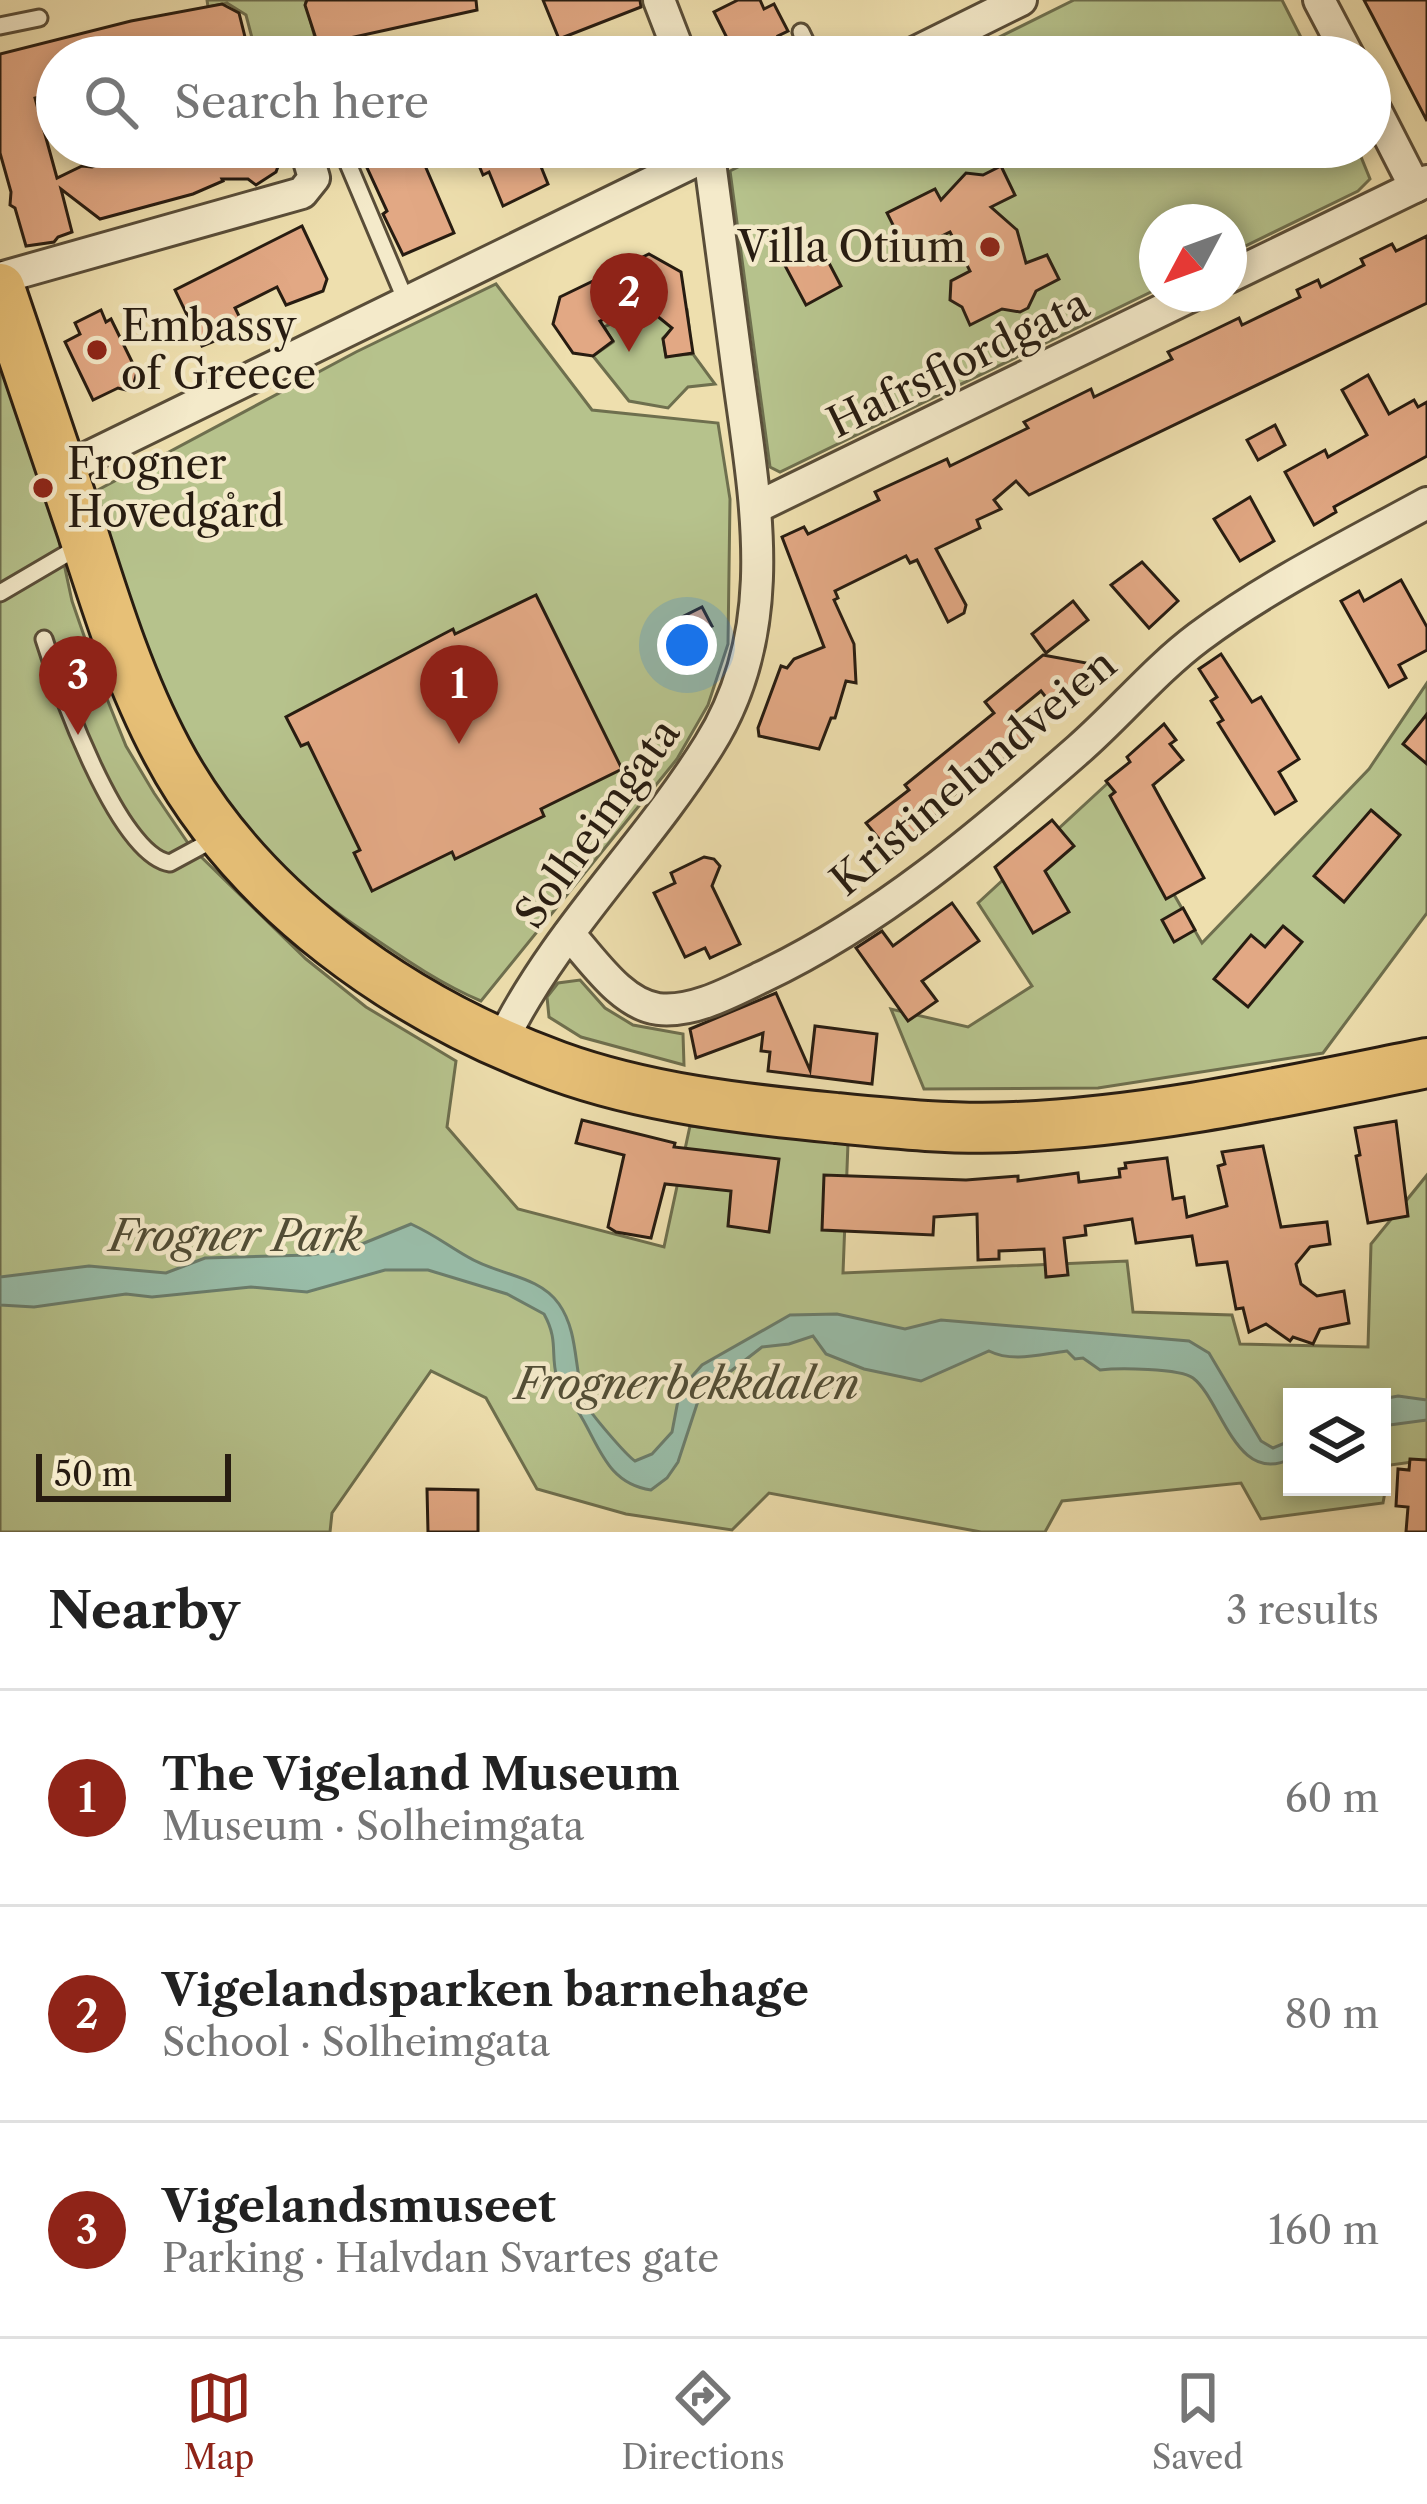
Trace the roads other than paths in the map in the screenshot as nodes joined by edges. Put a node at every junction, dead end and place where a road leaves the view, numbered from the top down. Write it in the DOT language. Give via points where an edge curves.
graph roads {
  1 [pos="659,0"];
  2 [pos="1021,0"];
  3 [pos="1319,0"];
  4 [pos="39,18"];
  5 [pos="0,26"];
  6 [pos="801,32"];
  7 [pos="672,36"];
  8 [pos="803,36"];
  9 [pos="948,36"];
  10 [pos="1338,36"];
  11 [pos="1391,134"];
  12 [pos="311,168"];
  13 [pos="350,168"];
  14 [pos="676,168"];
  15 [pos="715,168"];
  16 [pos="1421,184"];
  17 [pos="1247,268"];
  18 [pos="0,278"];
  19 [pos="0,288"];
  20 [pos="406,301"];
  21 [pos="1158,312"];
  22 [pos="62,470"];
  23 [pos="1427,503"];
  24 [pos="758,507"];
  25 [pos="86,543"];
  26 [pos="0,593"];
  27 [pos="44,639"];
  28 [pos="222,834"];
  29 [pos="569,934"];
  30 [pos="501,1043"];
  31 [pos="1427,1064"];
  1 -- 7 [label="street"];
  2 -- 9 [label="street"];
  3 -- 10 [label="street"];
  4 -- 5 [label="lane"];
  6 -- 8 [label="lane"];
  11 -- 16 [label="street"];
  12 -- 18 [label="street" via="314,178 302,193"];
  13 -- 20 [label="lane"];
  14 -- 20 [label="street"];
  15 -- 24 [label="street, Solheimgata"];
  16 -- 17 [label="street"];
  19 -- 22 [label="main road"];
  20 -- 22 [label="street"];
  21 -- 24 [label="street, Hafrsfjordgata"];
  22 -- 25 [label="main road"];
  23 -- 29 [label="street, Kristinelundveien" via="1198,638 938,866 814,952 700,1003 661,1009 627,997"];
  24 -- 29 [label="street, Solheimgata" via="756,619 725,716"];
  25 -- 26 [label="lane"];
  25 -- 28 [label="main road" via="159,735"];
  27 -- 28 [label="lane" via="77,734 146,853 170,863"];
  28 -- 30 [label="main road" via="346,951"];
  29 -- 30 [label="street, Solheimgata" via="537,973"];
  30 -- 31 [label="main road" via="633,1088 757,1111 930,1128 1105,1120"];
}
